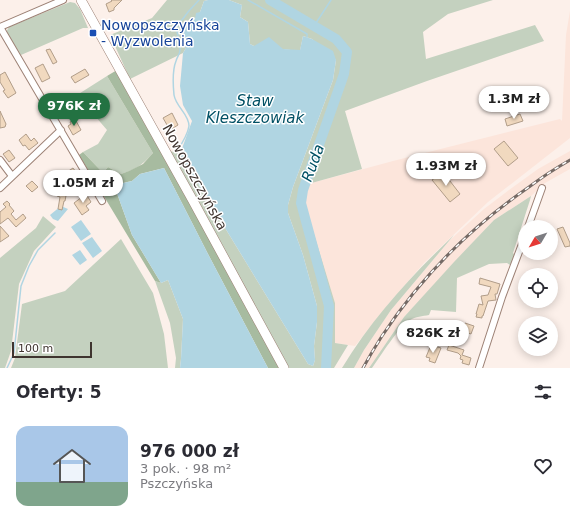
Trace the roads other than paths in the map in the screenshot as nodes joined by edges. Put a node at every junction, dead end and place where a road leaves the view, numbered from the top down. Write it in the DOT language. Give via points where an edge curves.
graph roads {
  1 [pos="63,0"];
  2 [pos="81,0"];
  3 [pos="1,31"];
  4 [pos="61,130"];
  5 [pos="0,160"];
  6 [pos="12,176"];
  7 [pos="0,188"];
  8 [pos="542,188"];
  9 [pos="102,201"];
  10 [pos="531,220"];
  11 [pos="518,255"];
  12 [pos="284,368"];
  13 [pos="479,368"];
  1 -- 3 [label="street"];
  2 -- 12 [label="main road, Nowopszczyńska"];
  3 -- 4 [label="street"];
  4 -- 6 [label="street"];
  4 -- 9 [label="street"];
  5 -- 6 [label="street"];
  6 -- 7 [label="street"];
  8 -- 10 [label="street"];
  11 -- 13 [label="street"];
}
